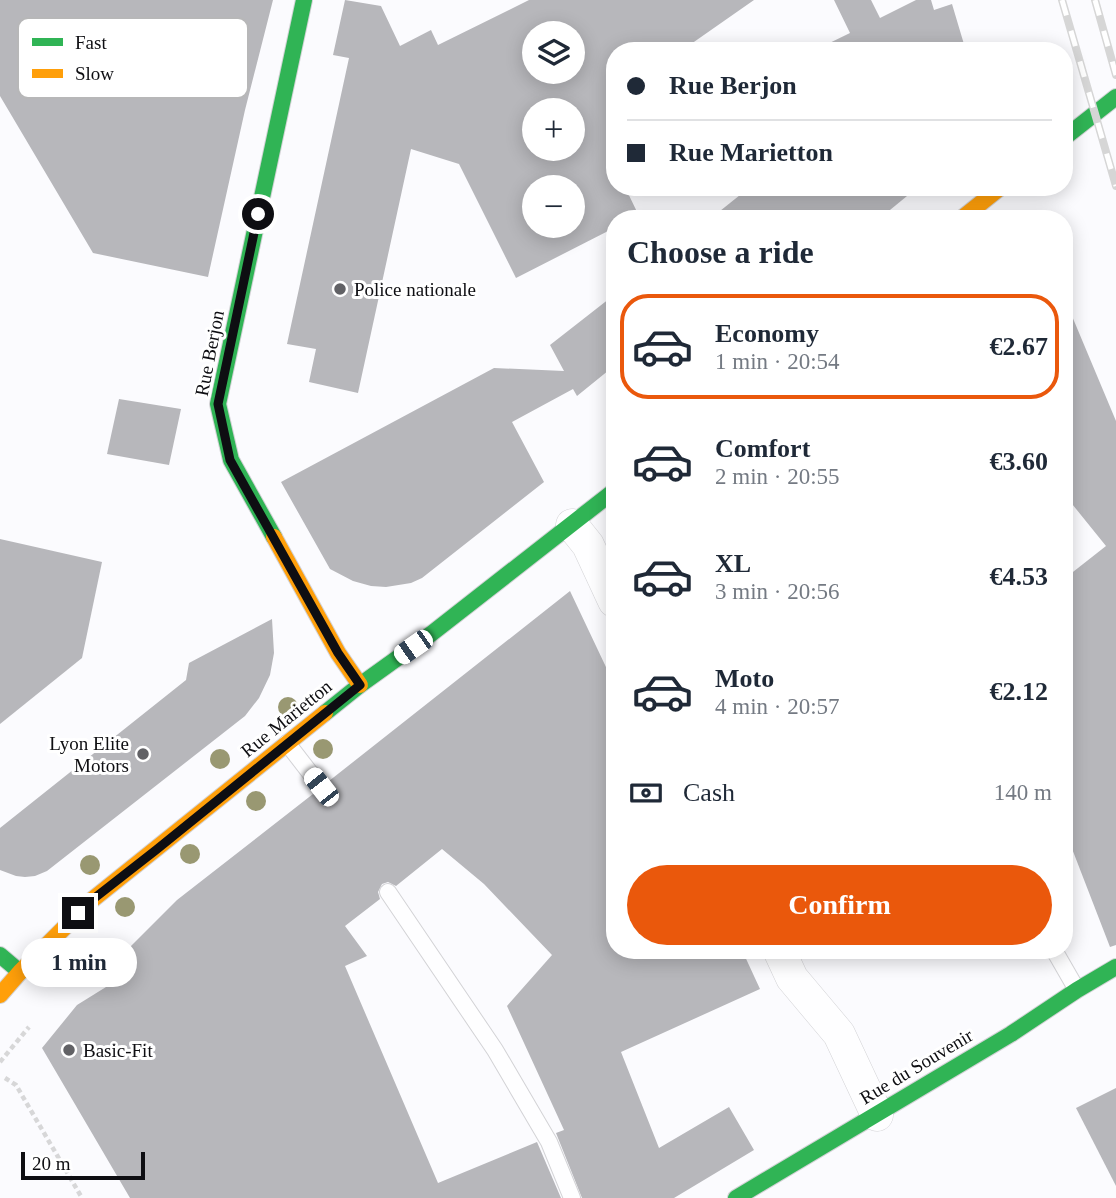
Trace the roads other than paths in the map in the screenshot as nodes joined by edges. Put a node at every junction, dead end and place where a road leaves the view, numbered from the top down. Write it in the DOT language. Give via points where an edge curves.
graph roads {
  1 [pos="304,0"];
  2 [pos="1116,97"];
  3 [pos="1073,131"];
  4 [pos="990,196"];
  5 [pos="972,210"];
  6 [pos="606,497"];
  7 [pos="572,525"];
  8 [pos="606,584"];
  9 [pos="360,685"];
  10 [pos="287,743"];
  11 [pos="321,787"];
  12 [pos="388,892"];
  13 [pos="0,955"];
  14 [pos="783,959"];
  15 [pos="1059,959"];
  16 [pos="1116,967"];
  17 [pos="20,972"];
  18 [pos="1077,990"];
  19 [pos="0,995"];
  20 [pos="877,1115"];
  21 [pos="572,1198"];
  22 [pos="736,1198"];
  1 -- 9 [label="street, Rue Berjon" via="218,404 230,460"];
  2 -- 3 [label="street"];
  4 -- 5 [label="street"];
  6 -- 7 [label="street, Rue Marietton"];
  7 -- 8 [label="street" via="588,545"];
  7 -- 9 [label="street, Rue Marietton"];
  9 -- 10 [label="street, Rue Marietton"];
  10 -- 11 [label="lane"];
  10 -- 17 [label="street, Rue Marietton" via="92,900"];
  12 -- 21 [label="lane" via="495,1050 549,1142"];
  13 -- 17 [label="street"];
  14 -- 20 [label="street" via="792,978 839,1034"];
  15 -- 18 [label="lane"];
  16 -- 18 [label="street, Rue du Souvenir"];
  17 -- 19 [label="street, Rue Marietton"];
  18 -- 20 [label="street, Rue du Souvenir"];
  20 -- 22 [label="street, Rue du Souvenir"];
}
